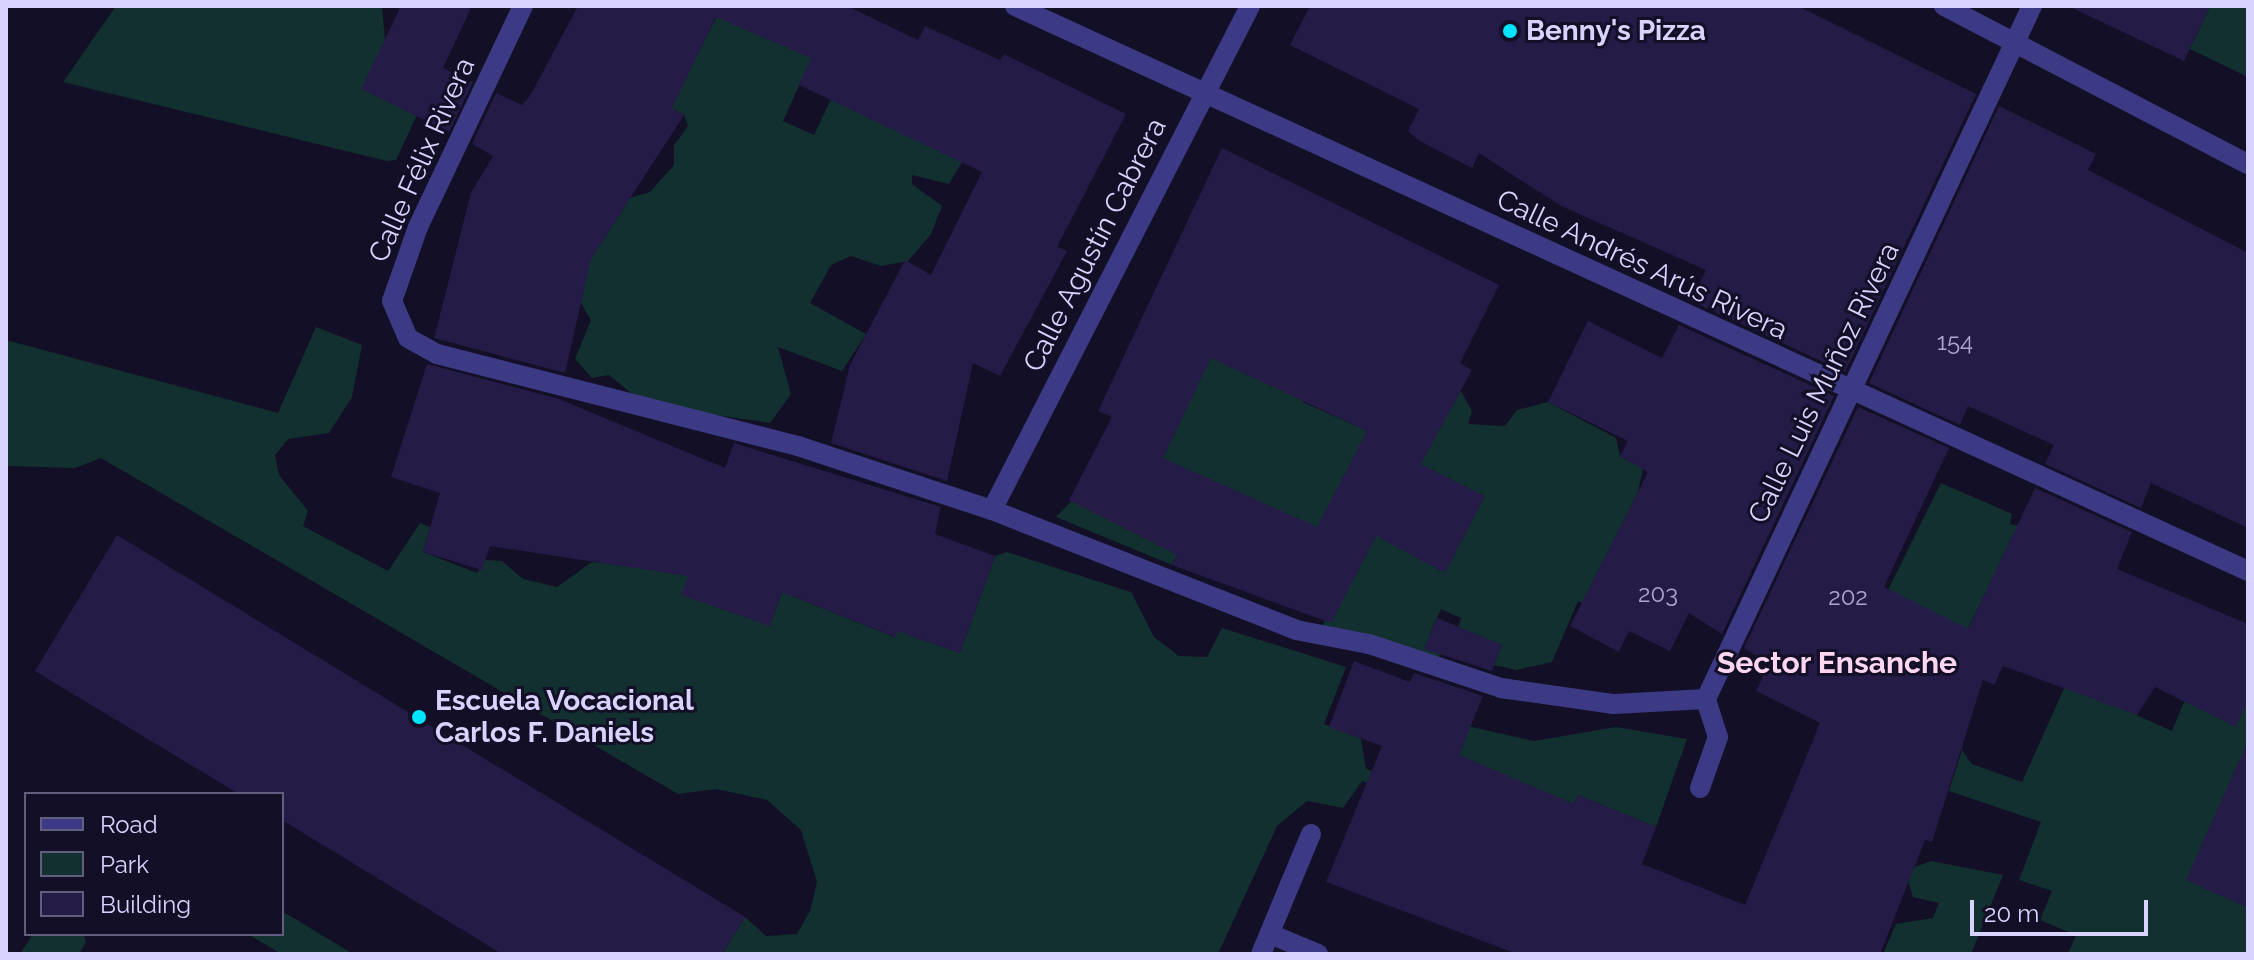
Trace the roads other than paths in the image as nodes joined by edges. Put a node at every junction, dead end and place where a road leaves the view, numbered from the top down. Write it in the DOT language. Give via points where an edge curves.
graph roads {
  1 [pos="523,6"];
  2 [pos="1015,6"];
  3 [pos="1250,6"];
  4 [pos="1944,6"];
  5 [pos="2032,6"];
  6 [pos="2017,42"];
  7 [pos="1204,93"];
  8 [pos="2248,164"];
  9 [pos="1847,391"];
  10 [pos="992,510"];
  11 [pos="2248,571"];
  12 [pos="1706,699"];
  13 [pos="1700,788"];
  14 [pos="1311,834"];
  15 [pos="1270,934"];
  16 [pos="1261,954"];
  17 [pos="1318,954"];
  1 -- 10 [label="street, Calle Félix Rivera" via="418,227 392,301 408,338 437,354 798,446"];
  2 -- 7 [label="street, Calle Andrés Arús Rivera"];
  3 -- 7 [label="street, Calle Agustín Cabrera"];
  4 -- 6 [label="street"];
  5 -- 6 [label="street, Calle Luis Muñoz Rivera"];
  6 -- 8 [label="street"];
  6 -- 9 [label="street, Calle Luis Muñoz Rivera"];
  7 -- 9 [label="street, Calle Andrés Arús Rivera"];
  7 -- 10 [label="street, Calle Agustín Cabrera"];
  9 -- 11 [label="street, Calle Andrés Arús Rivera"];
  9 -- 12 [label="street, Calle Luis Muñoz Rivera"];
  10 -- 12 [label="street" via="1296,630 1369,644 1501,688 1614,704"];
  12 -- 13 [label="street" via="1718,737"];
  14 -- 15 [label="street"];
  15 -- 16 [label="street"];
  15 -- 17 [label="street"];
}
